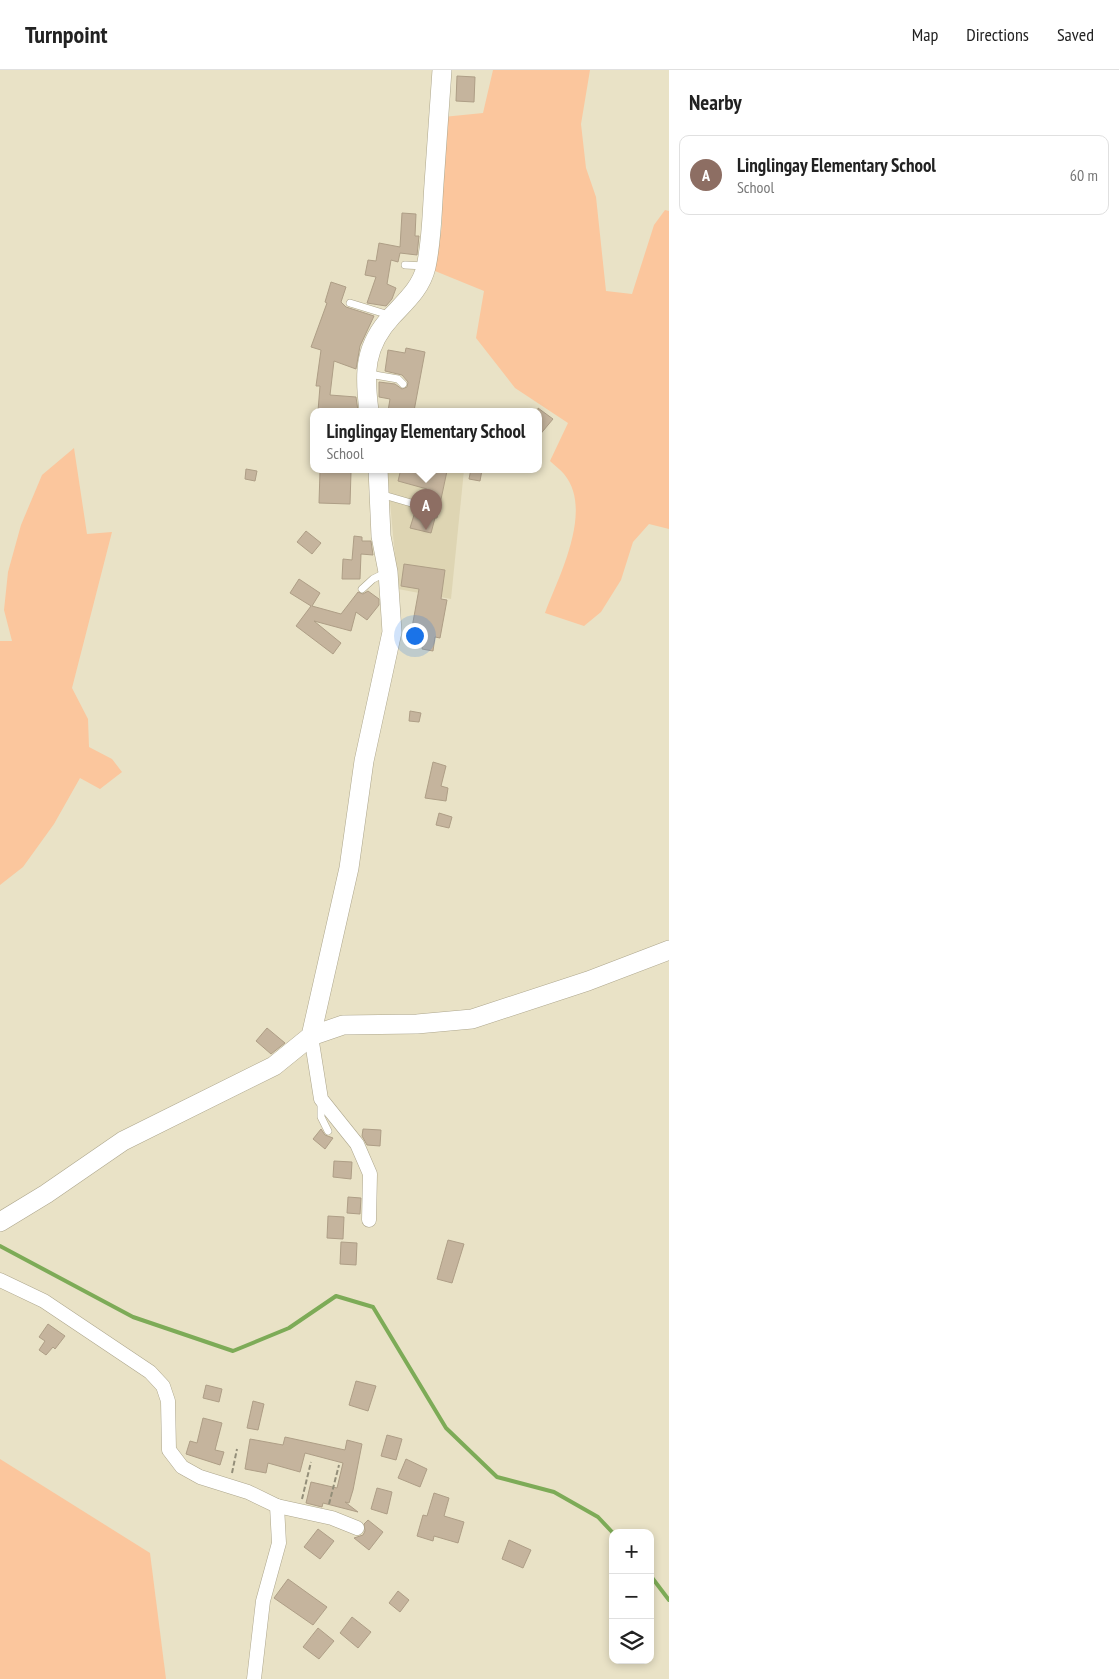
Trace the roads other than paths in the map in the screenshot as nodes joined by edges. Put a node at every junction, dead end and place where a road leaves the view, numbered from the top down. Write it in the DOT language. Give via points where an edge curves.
graph roads {
  1 [pos="442,70"];
  2 [pos="404,265"];
  3 [pos="426,266"];
  4 [pos="350,303"];
  5 [pos="392,316"];
  6 [pos="366,374"];
  7 [pos="403,384"];
  8 [pos="369,408"];
  9 [pos="378,473"];
  10 [pos="378,494"];
  11 [pos="418,505"];
  12 [pos="388,572"];
  13 [pos="362,589"];
  14 [pos="669,950"];
  15 [pos="311,1036"];
  16 [pos="321,1099"];
  17 [pos="328,1131"];
  18 [pos="369,1220"];
  19 [pos="0,1222"];
  20 [pos="0,1280"];
  21 [pos="277,1506"];
  22 [pos="357,1528"];
  23 [pos="254,1679"];
  1 -- 3 [label="street" via="431,239"];
  2 -- 3 [label="lane"];
  3 -- 5 [label="street" via="422,280"];
  4 -- 5 [label="lane"];
  5 -- 6 [label="street" via="375,337"];
  6 -- 7 [label="lane" via="398,379"];
  6 -- 8 [label="street"];
  9 -- 10 [label="street"];
  10 -- 11 [label="lane"];
  10 -- 12 [label="street"];
  12 -- 13 [label="lane"];
  12 -- 15 [label="street" via="392,632 364,761 348,868"];
  14 -- 15 [label="street" via="588,982 472,1019 342,1026"];
  15 -- 16 [label="street"];
  15 -- 19 [label="street" via="274,1066 123,1141"];
  16 -- 17 [label="lane" via="321,1117"];
  16 -- 18 [label="street" via="357,1144 370,1174"];
  20 -- 21 [label="street" via="44,1301 150,1372 163,1386 168,1401 169,1450 182,1466 200,1477 248,1492"];
  21 -- 22 [label="street"];
  21 -- 23 [label="street" via="279,1543 263,1601"];
}
